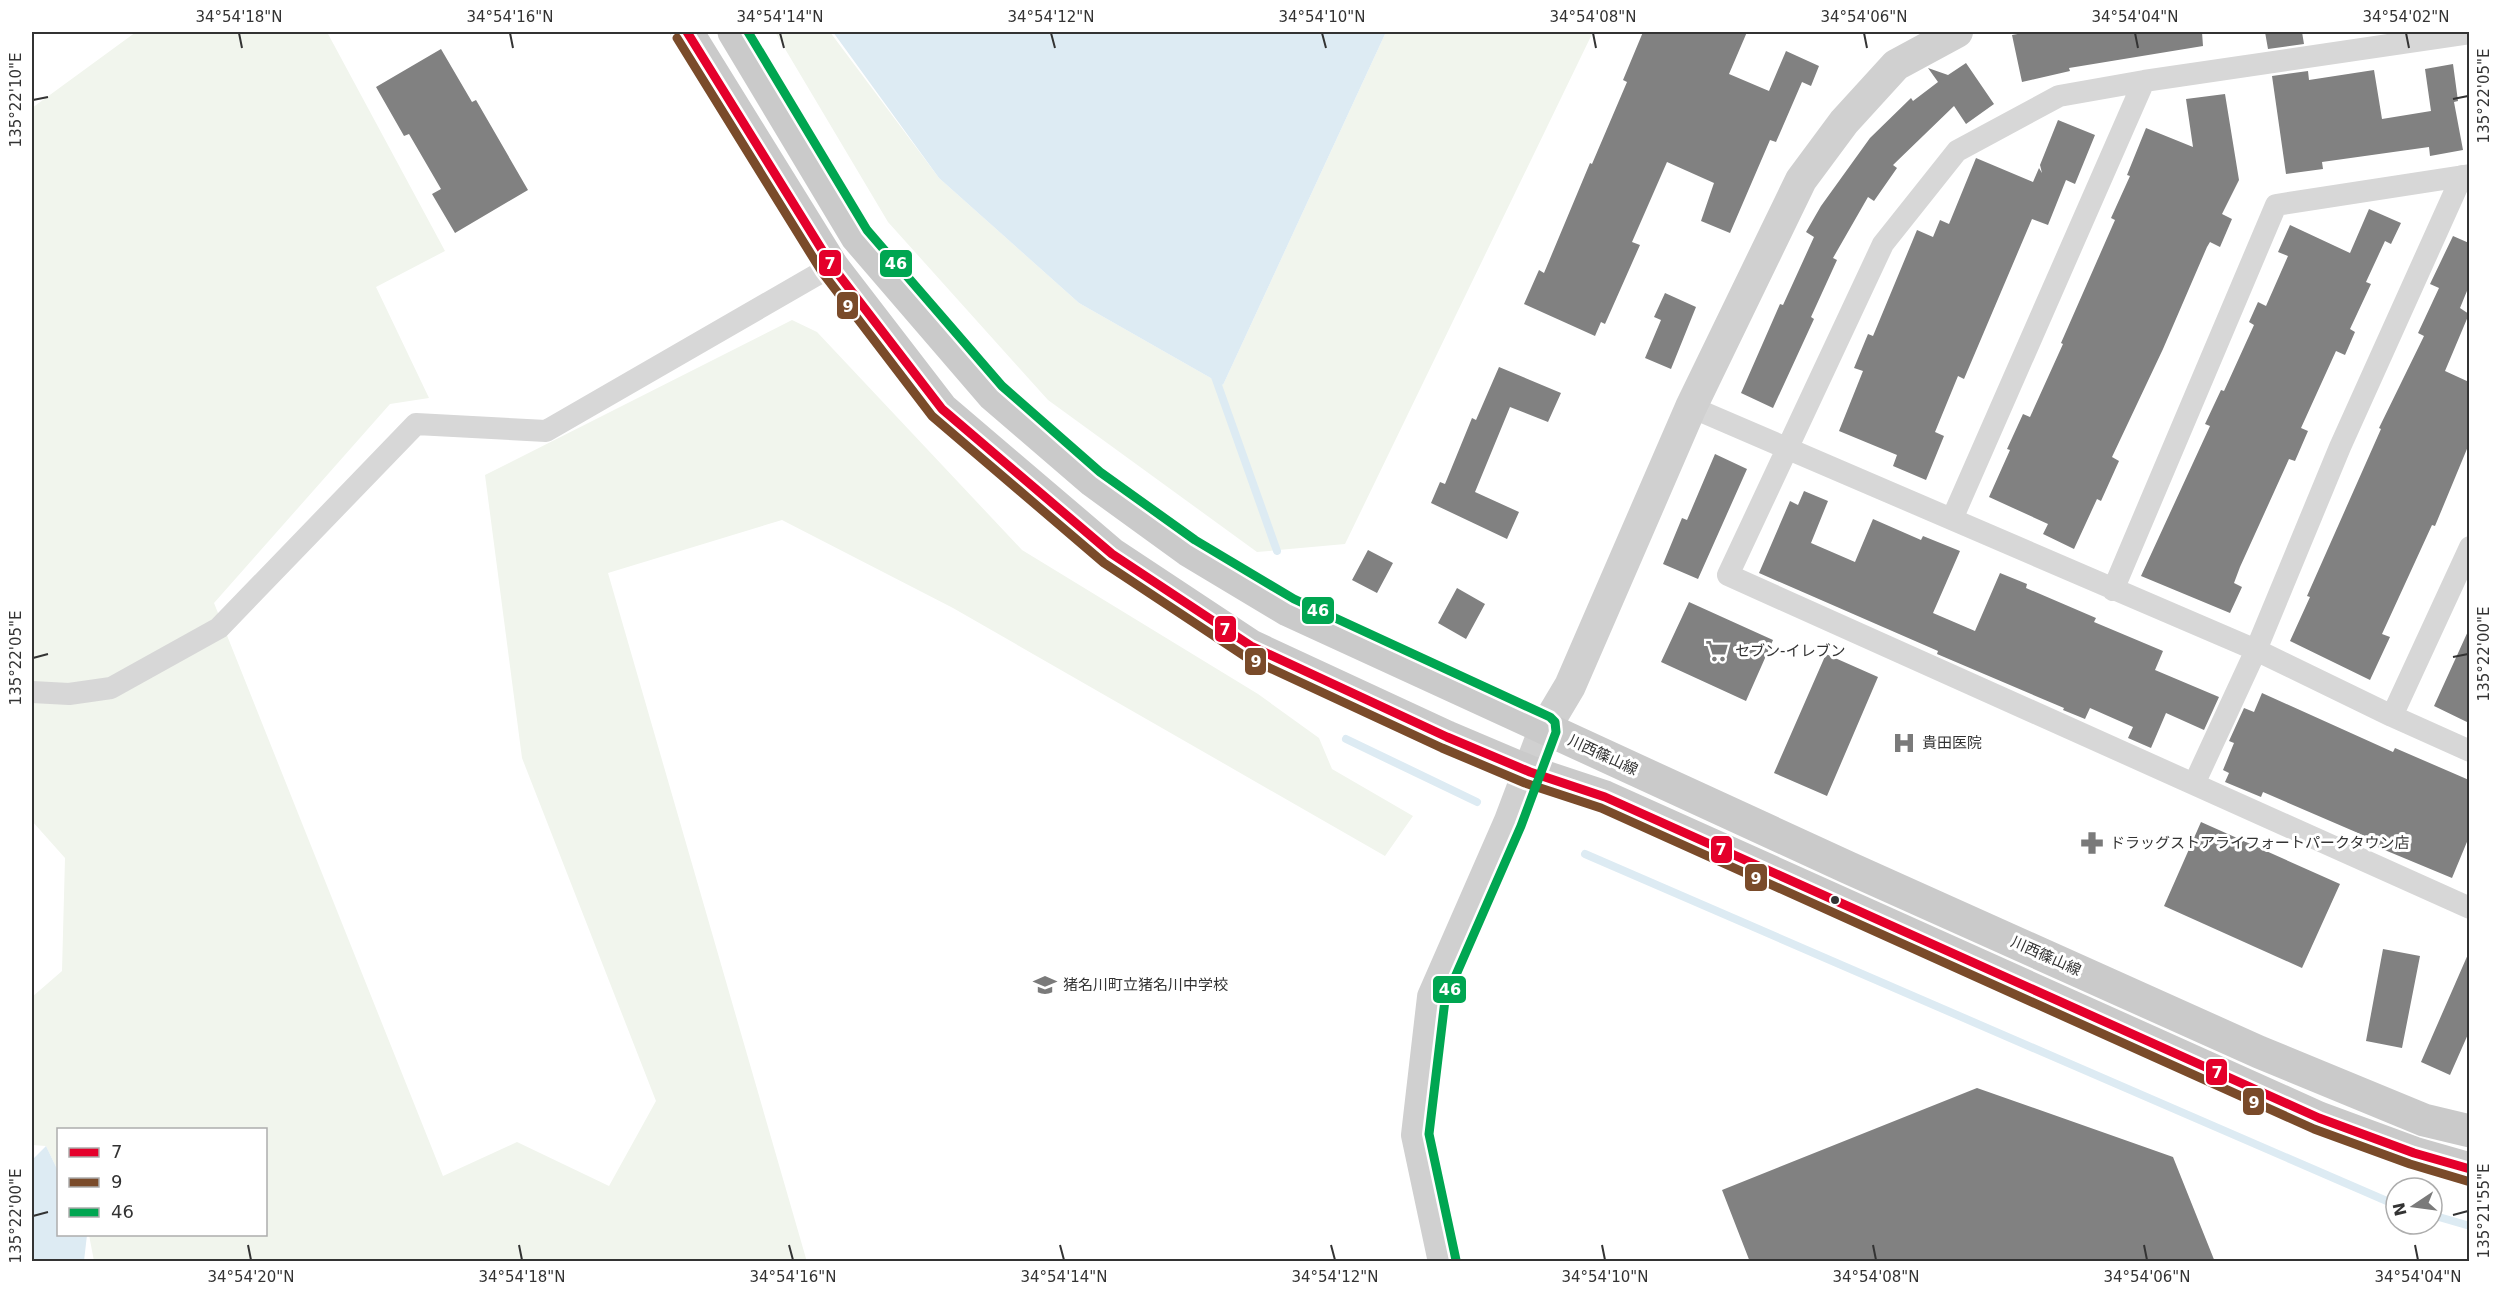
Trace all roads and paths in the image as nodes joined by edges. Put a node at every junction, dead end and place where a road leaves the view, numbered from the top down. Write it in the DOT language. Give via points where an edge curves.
graph roads {
  1 [pos="687,32"];
  2 [pos="734,32"];
  3 [pos="1957,32"];
  4 [pos="2469,33"];
  5 [pos="2144,81"];
  6 [pos="2466,175"];
  7 [pos="832,266"];
  8 [pos="1691,407"];
  9 [pos="1787,450"];
  10 [pos="1952,519"];
  11 [pos="2469,547"];
  12 [pos="2113,590"];
  13 [pos="2256,650"];
  14 [pos="32,692"];
  15 [pos="2392,716"];
  16 [pos="1545,728"];
  17 [pos="2469,751"];
  18 [pos="1530,772"];
  19 [pos="2194,784"];
  20 [pos="2469,908"];
  21 [pos="2469,1131"];
  22 [pos="2469,1169"];
  23 [pos="1444,1262"];
  1 -- 7 [label="main road"];
  2 -- 16 [label="main road, 川西篠山線" via="857,237 993,395 1084,473 1188,550 1288,610"];
  3 -- 8 [label="street" via="1896,65 1844,122 1801,180"];
  4 -- 5 [label="street"];
  5 -- 9 [label="street" via="2059,96 1958,152 1883,244"];
  5 -- 10 [label="street"];
  6 -- 12 [label="street" via="2276,205"];
  6 -- 13 [label="street" via="2340,447"];
  7 -- 14 [label="street" via="546,432 416,424 219,628 111,688 69,694"];
  7 -- 18 [label="main road" via="942,409 1112,554 1251,646"];
  8 -- 9 [label="street"];
  8 -- 16 [label="street" via="1570,686"];
  9 -- 10 [label="street"];
  9 -- 19 [label="street" via="1728,575"];
  10 -- 12 [label="street"];
  11 -- 15 [label="street"];
  12 -- 13 [label="street"];
  13 -- 15 [label="street"];
  13 -- 19 [label="street"];
  15 -- 17 [label="street"];
  16 -- 18 [label="street"];
  16 -- 21 [label="main road, 川西篠山線" via="2259,1052 2424,1120"];
  18 -- 22 [label="main road" via="1605,797 2319,1118"];
  18 -- 23 [label="street" via="1433,997 1418,1135"];
  19 -- 20 [label="street"];
}
